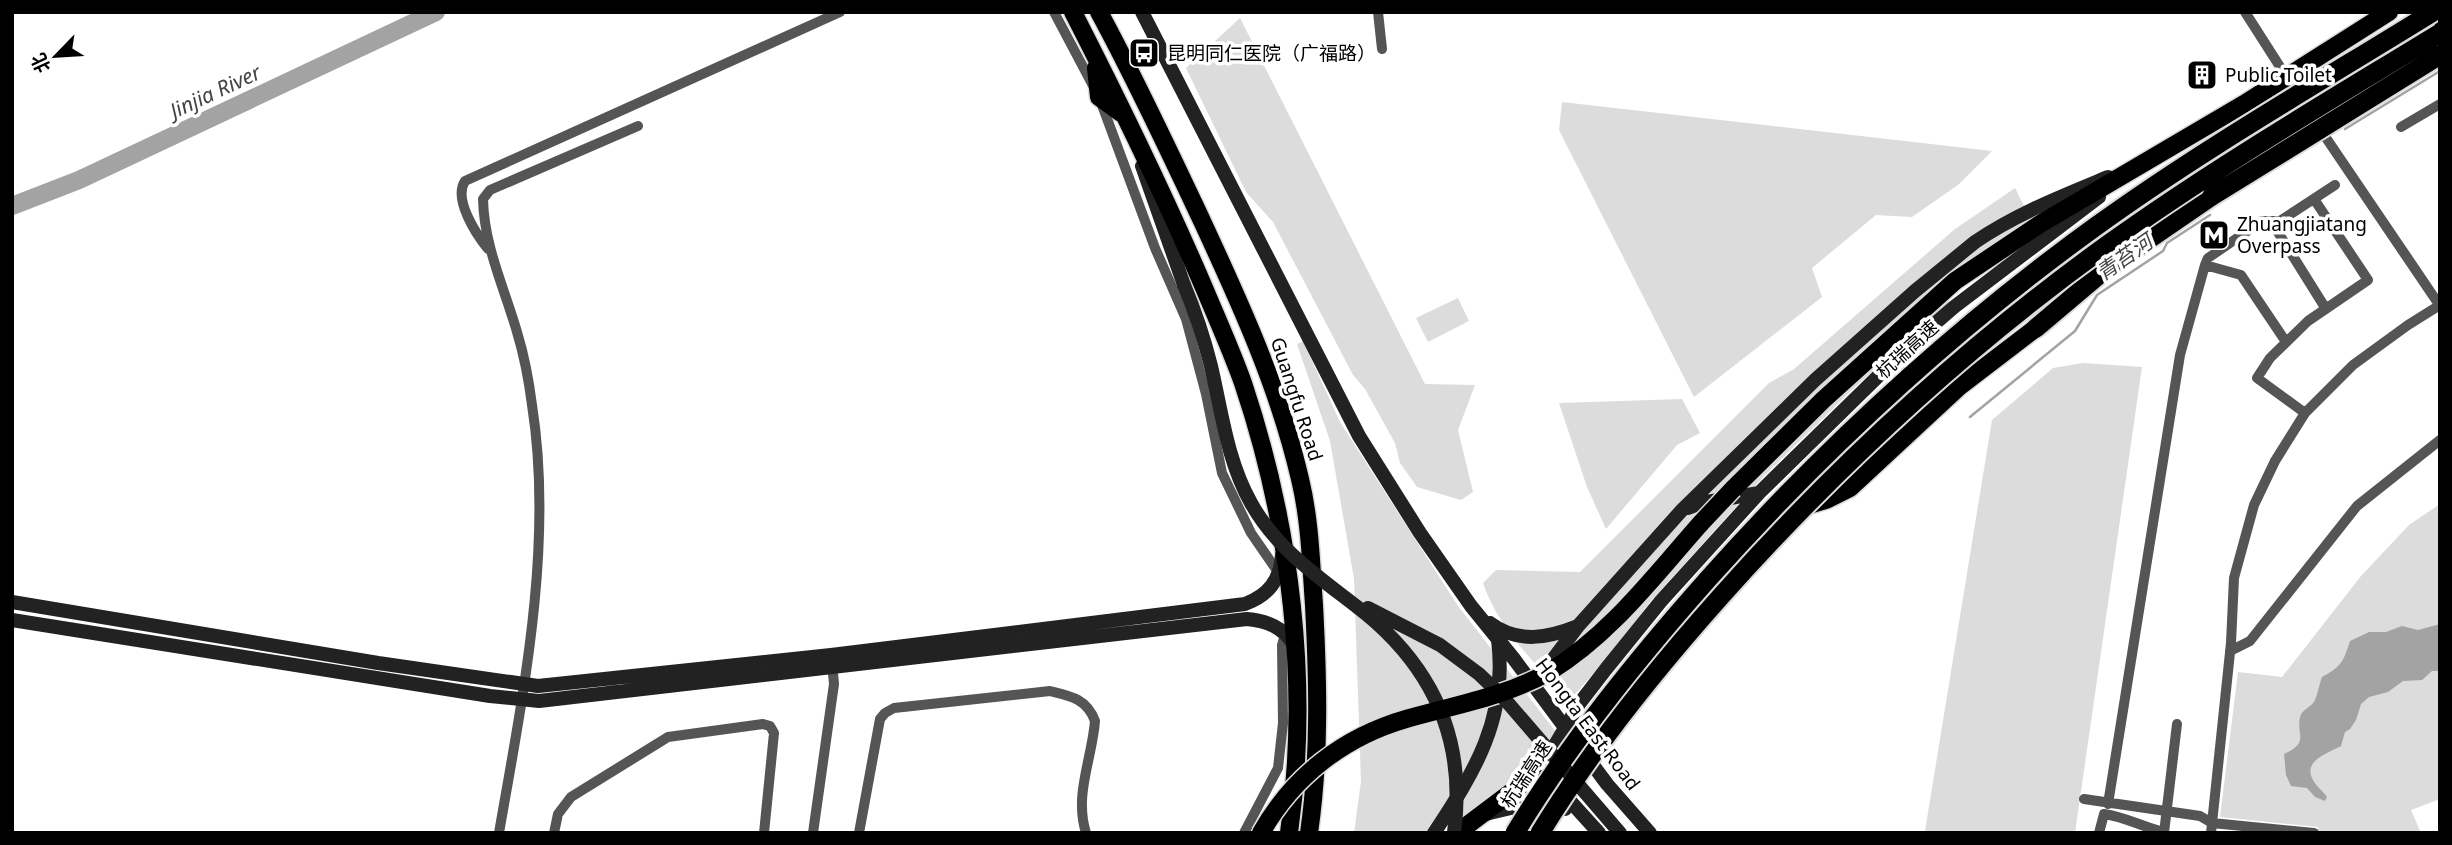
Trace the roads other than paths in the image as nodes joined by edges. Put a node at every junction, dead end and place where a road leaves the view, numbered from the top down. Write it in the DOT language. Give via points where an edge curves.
graph roads {
  1 [pos="840,12"];
  2 [pos="1054,12"];
  3 [pos="1073,12"];
  4 [pos="1099,12"];
  5 [pos="1142,12"];
  6 [pos="1378,12"];
  7 [pos="2245,12"];
  8 [pos="2389,12"];
  9 [pos="2433,12"];
  10 [pos="2440,19"];
  11 [pos="2440,33"];
  12 [pos="1382,49"];
  13 [pos="1093,52"];
  14 [pos="2440,55"];
  15 [pos="2286,77"];
  16 [pos="1099,97"];
  17 [pos="2440,103"];
  18 [pos="2304,104"];
  19 [pos="1124,115"];
  20 [pos="638,126"];
  21 [pos="2401,127"];
  22 [pos="2148,160"];
  23 [pos="2335,185"];
  24 [pos="2314,199"];
  25 [pos="2271,221"];
  26 [pos="489,251"];
  27 [pos="2205,265"];
  28 [pos="2440,305"];
  29 [pos="2326,309"];
  30 [pos="2036,328"];
  31 [pos="2286,342"];
  32 [pos="2305,413"];
  33 [pos="2440,440"];
  34 [pos="1759,493"];
  35 [pos="1682,510"];
  36 [pos="1776,514"];
  37 [pos="1283,547"];
  38 [pos="1279,573"];
  39 [pos="1342,595"];
  40 [pos="12,602"];
  41 [pos="1291,608"];
  42 [pos="1478,615"];
  43 [pos="12,620"];
  44 [pos="1120,626"];
  45 [pos="1578,626"];
  46 [pos="1289,639"];
  47 [pos="1497,639"];
  48 [pos="258,643"];
  49 [pos="2230,650"];
  50 [pos="256,659"];
  51 [pos="832,661"];
  52 [pos="1534,686"];
  53 [pos="523,692"];
  54 [pos="2177,724"];
  55 [pos="1566,727"];
  56 [pos="1577,743"];
  57 [pos="1541,769"];
  58 [pos="2084,799"];
  59 [pos="2108,804"];
  60 [pos="2166,811"];
  61 [pos="1481,816"];
  62 [pos="1594,828"];
  63 [pos="2211,828"];
  64 [pos="2265,830"];
  65 [pos="2164,832"];
  66 [pos="499,833"];
  67 [pos="554,833"];
  68 [pos="764,833"];
  69 [pos="813,833"];
  70 [pos="859,833"];
  71 [pos="1086,833"];
  72 [pos="1244,833"];
  73 [pos="1261,833"];
  74 [pos="1289,833"];
  75 [pos="1309,833"];
  76 [pos="1434,833"];
  77 [pos="1456,833"];
  78 [pos="1515,833"];
  79 [pos="1540,833"];
  80 [pos="1620,833"];
  81 [pos="1650,833"];
  82 [pos="2099,833"];
  83 [pos="2314,833"];
  1 -- 26 [label="street" via="465,181 461,197 474,231"];
  2 -- 16 [label="street"];
  3 -- 13 [label="main road"];
  4 -- 75 [label="main road, Guangfu Road" via="1249,321 1270,374 1300,478 1309,532 1318,709"];
  5 -- 42 [label="main road, Hongta East Road" via="1359,436 1419,533"];
  6 -- 12 [label="street"];
  7 -- 15 [label="street"];
  8 -- 15 [label="main road"];
  9 -- 78 [label="highway, 杭瑞高速, bridge" via="2137,198 2018,285 1912,375 1779,502 1666,627 1576,740"];
  10 -- 18 [label="main road"];
  11 -- 79 [label="highway, bridge" via="2149,215 1945,373 1837,474 1724,592 1617,721"];
  13 -- 16 [label="main road"];
  13 -- 19 [label="main road"];
  14 -- 30 [label="highway, bridge" via="2212,196 2107,268"];
  15 -- 18 [label="street"];
  15 -- 22 [label="main road"];
  16 -- 19 [label="main road"];
  16 -- 38 [label="street" via="1195,346 1222,473 1251,533"];
  17 -- 21 [label="street"];
  18 -- 28 [label="street"];
  18 -- 36 [label="main road" via="2148,203 2055,270 1910,387"];
  19 -- 37 [label="main road" via="1243,383 1272,485"];
  19 -- 39 [label="main road, bridge" via="1207,351 1230,454 1245,492 1279,543"];
  20 -- 26 [label="street" via="490,190 483,198"];
  22 -- 34 [label="main road" via="1945,314"];
  22 -- 35 [label="main road" via="2017,217 1975,242 1833,363"];
  22 -- 73 [label="main road, bridge" via="1955,281 1823,400 1574,656 1538,678 1482,700 1388,725 1355,740 1295,785"];
  23 -- 24 [label="street"];
  24 -- 25 [label="street" via="2280,221"];
  24 -- 29 [label="street" via="2368,280"];
  25 -- 27 [label="street" via="2262,221 2208,258"];
  25 -- 29 [label="street"];
  26 -- 53 [label="street" via="518,334 540,483 539,545"];
  27 -- 31 [label="street" via="2241,275"];
  27 -- 59 [label="street" via="2178,367"];
  28 -- 32 [label="street" via="2353,365"];
  29 -- 31 [label="street"];
  30 -- 36 [label="main road" via="1960,386 1850,488"];
  31 -- 32 [label="street" via="2257,378"];
  32 -- 49 [label="street" via="2254,505 2234,578"];
  33 -- 49 [label="street" via="2357,506 2249,641"];
  34 -- 35 [label="main road"];
  34 -- 55 [label="main road" via="1661,601"];
  35 -- 45 [label="main road"];
  36 -- 56 [label="main road"];
  37 -- 38 [label="main road"];
  37 -- 41 [label="main road"];
  38 -- 41 [label="street"];
  38 -- 44 [label="main road" via="1265,594 1245,604"];
  39 -- 77 [label="main road, bridge" via="1398,643 1437,702 1457,771"];
  39 -- 80 [label="main road, bridge" via="1428,638 1471,667 1502,696"];
  40 -- 48 [label="main road"];
  41 -- 46 [label="main road"];
  42 -- 45 [label="main road" via="1500,631 1525,637 1558,634"];
  42 -- 47 [label="main road, Hongta East Road"];
  43 -- 50 [label="main road"];
  44 -- 46 [label="main road" via="1247,619 1271,624"];
  44 -- 51 [label="main road"];
  45 -- 52 [label="main road"];
  46 -- 72 [label="street" via="1282,645 1283,723 1278,768"];
  46 -- 74 [label="main road" via="1297,712"];
  47 -- 52 [label="main road, Hongta East Road"];
  47 -- 76 [label="main road" via="1500,660 1488,738 1467,783"];
  48 -- 50 [label="main road"];
  48 -- 53 [label="main road"];
  49 -- 63 [label="street"];
  50 -- 53 [label="main road"];
  51 -- 53 [label="main road" via="557,700"];
  51 -- 69 [label="street" via="834,684"];
  52 -- 55 [label="main road, Hongta East Road"];
  53 -- 66 [label="street"];
  54 -- 60 [label="street"];
  55 -- 56 [label="main road, Hongta East Road"];
  55 -- 57 [label="main road"];
  56 -- 57 [label="main road"];
  56 -- 81 [label="main road, Hongta East Road"];
  57 -- 61 [label="main road"];
  57 -- 62 [label="main road"];
  58 -- 59 [label="street"];
  59 -- 60 [label="street"];
  60 -- 63 [label="street" via="2200,816"];
  60 -- 65 [label="street"];
  61 -- 62 [label="main road" via="1536,804 1569,811"];
  61 -- 77 [label="main road"];
  63 -- 64 [label="street"];
  64 -- 83 [label="street"];
  65 -- 82 [label="street" via="2104,814"];
  67 -- 68 [label="street" via="558,814 571,797 668,737 763,724 771,726 774,733"];
  70 -- 71 [label="street" via="880,719 885,713 894,708 1050,691 1084,703 1095,721 1082,789"];
}
